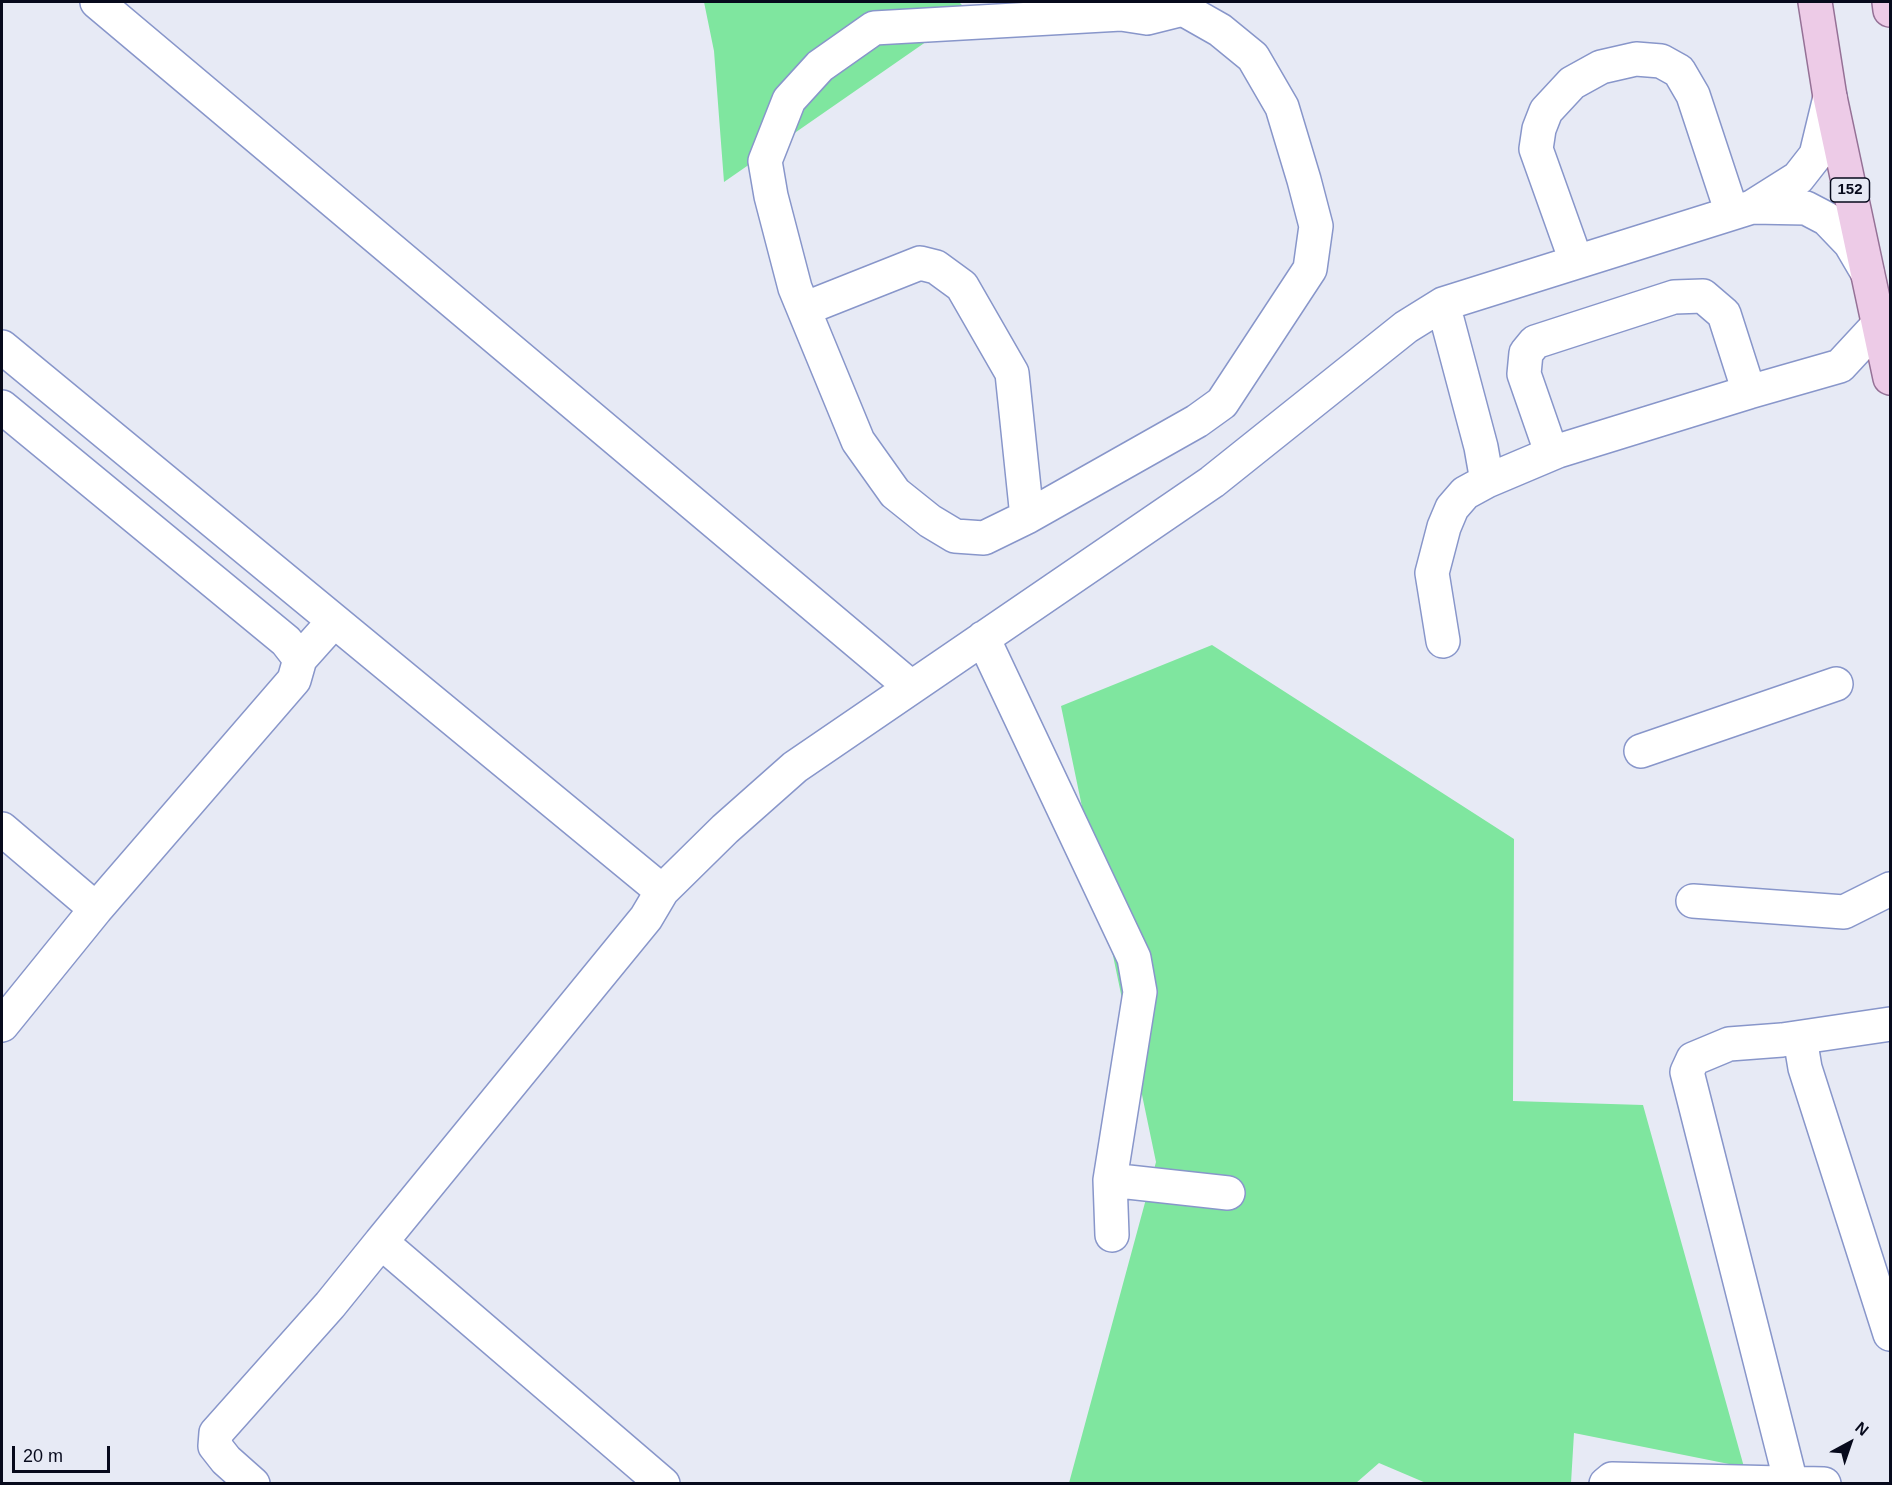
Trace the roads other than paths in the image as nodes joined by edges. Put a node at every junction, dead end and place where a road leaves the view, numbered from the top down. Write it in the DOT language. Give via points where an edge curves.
graph roads {
  1 [pos="97,2"];
  2 [pos="1815,2"];
  3 [pos="1889,2"];
  4 [pos="1149,10"];
  5 [pos="1890,10"];
  6 [pos="1830,98"];
  7 [pos="1742,210"];
  8 [pos="1576,261"];
  9 [pos="1868,274"];
  10 [pos="1443,304"];
  11 [pos="804,309"];
  12 [pos="1878,325"];
  13 [pos="2,347"];
  14 [pos="1890,378"];
  15 [pos="1749,392"];
  16 [pos="2,407"];
  17 [pos="1558,451"];
  18 [pos="1487,481"];
  19 [pos="1027,517"];
  20 [pos="334,621"];
  21 [pos="983,638"];
  22 [pos="1443,641"];
  23 [pos="300,659"];
  24 [pos="1836,684"];
  25 [pos="911,687"];
  26 [pos="1641,751"];
  27 [pos="2,829"];
  28 [pos="1890,889"];
  29 [pos="662,891"];
  30 [pos="1694,901"];
  31 [pos="96,909"];
  32 [pos="1890,1023"];
  33 [pos="2,1025"];
  34 [pos="1800,1038"];
  35 [pos="1110,1180"];
  36 [pos="1228,1193"];
  37 [pos="1112,1234"];
  38 [pos="381,1242"];
  39 [pos="1890,1334"];
  40 [pos="1791,1483"];
  41 [pos="253,1484"];
  42 [pos="663,1484"];
  43 [pos="1606,1484"];
  44 [pos="1824,1484"];
  1 -- 25 [label="street"];
  2 -- 6 [label="main road, 152"];
  3 -- 5 [label="main road"];
  4 -- 11 [label="street" via="874,28 820,66 789,100 765,161 795,288"];
  4 -- 19 [label="street" via="1183,9 1220,30 1252,57 1282,107 1305,180 1316,225 1310,269 1222,402 1197,421"];
  6 -- 7 [label="street" via="1816,155 1798,178"];
  6 -- 9 [label="main road, 152"];
  7 -- 8 [label="street"];
  7 -- 8 [label="street" via="1679,70 1661,61 1636,59 1601,67 1572,83 1546,111 1536,149"];
  7 -- 9 [label="street" via="1806,208 1827,219 1850,243"];
  8 -- 10 [label="street"];
  9 -- 12 [label="main road, 152"];
  10 -- 18 [label="street"];
  10 -- 21 [label="street" via="1406,327 1212,482"];
  11 -- 19 [label="street" via="858,441 895,493 955,536 984,538"];
  11 -- 19 [label="street" via="920,263 936,267 962,286 1012,373"];
  12 -- 14 [label="main road, 152"];
  12 -- 15 [label="street" via="1840,366"];
  13 -- 20 [label="street"];
  15 -- 17 [label="street"];
  15 -- 17 [label="street" via="1724,314 1703,296 1674,297 1535,342 1526,353 1524,374 1548,443"];
  16 -- 23 [label="street" via="286,641"];
  17 -- 18 [label="street"];
  18 -- 22 [label="street" via="1465,493 1452,508 1444,527 1432,573"];
  20 -- 23 [label="street"];
  20 -- 29 [label="street"];
  21 -- 25 [label="street"];
  21 -- 35 [label="street" via="1134,958 1140,992"];
  23 -- 31 [label="street" via="294,680"];
  24 -- 26 [label="street"];
  25 -- 29 [label="street" via="795,767"];
  27 -- 31 [label="street"];
  28 -- 30 [label="street" via="1844,912"];
  29 -- 38 [label="street" via="645,918"];
  31 -- 33 [label="street"];
  32 -- 34 [label="street"];
  34 -- 39 [label="street" via="1805,1068"];
  34 -- 40 [label="street" via="1729,1044 1693,1059 1687,1072"];
  35 -- 36 [label="street"];
  35 -- 37 [label="street"];
  38 -- 41 [label="street" via="216,1433 215,1446"];
  38 -- 42 [label="street"];
  40 -- 43 [label="street" via="1612,1479"];
  40 -- 44 [label="street"];
}
